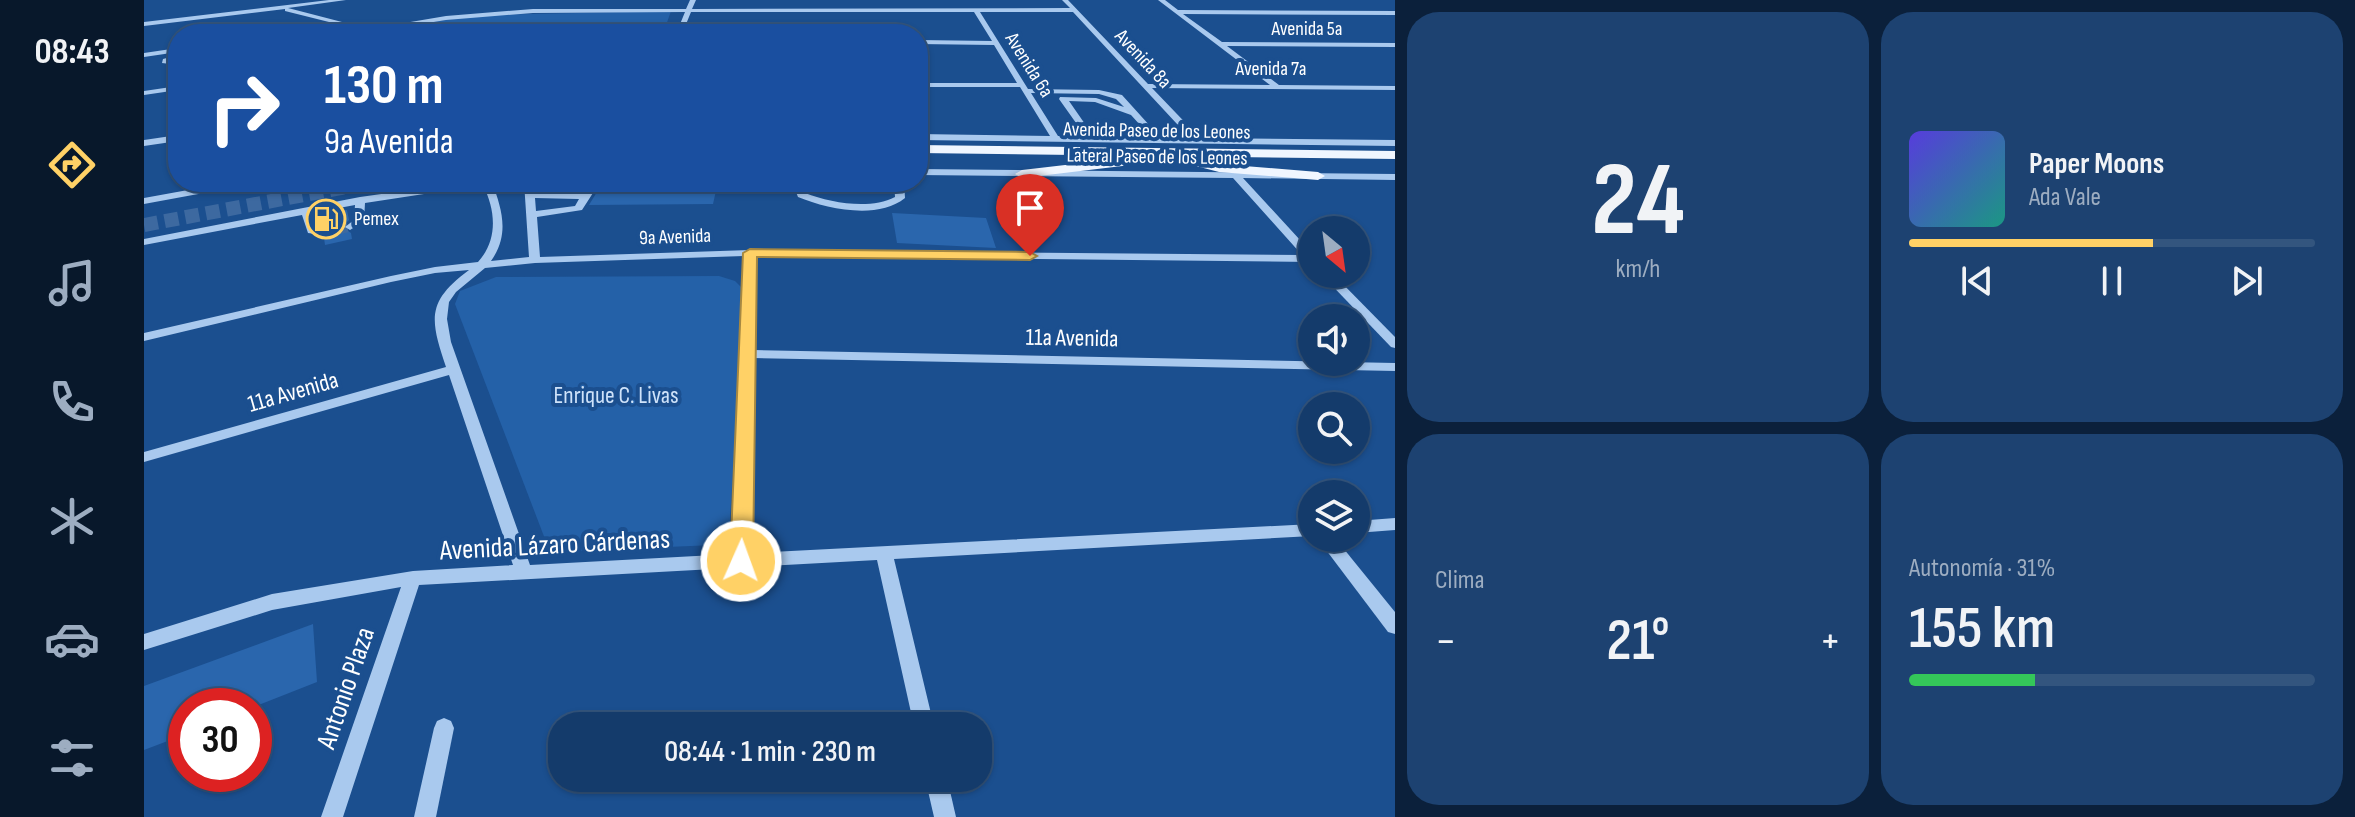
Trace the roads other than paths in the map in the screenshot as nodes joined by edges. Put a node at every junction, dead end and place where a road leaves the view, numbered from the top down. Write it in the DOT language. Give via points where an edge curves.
graph roads {
  1 [pos="343,0"];
  2 [pos="693,0"];
  3 [pos="1065,0"];
  4 [pos="1161,0"];
  5 [pos="280,4"];
  6 [pos="298,5"];
  7 [pos="690,8"];
  8 [pos="976,10"];
  9 [pos="1075,10"];
  10 [pos="1175,12"];
  11 [pos="1395,13"];
  12 [pos="144,24"];
  13 [pos="333,24"];
  14 [pos="355,24"];
  15 [pos="408,24"];
  16 [pos="683,24"];
  17 [pos="928,42"];
  18 [pos="997,43"];
  19 [pos="1218,44"];
  20 [pos="1395,45"];
  21 [pos="168,51"];
  22 [pos="144,55"];
  23 [pos="928,85"];
  24 [pos="1147,86"];
  25 [pos="1025,88"];
  26 [pos="1279,88"];
  27 [pos="1395,88"];
  28 [pos="168,89"];
  29 [pos="144,93"];
  30 [pos="1137,115"];
  31 [pos="928,137"];
  32 [pos="993,137"];
  33 [pos="1055,138"];
  34 [pos="1091,138"];
  35 [pos="168,139"];
  36 [pos="1157,139"];
  37 [pos="1197,140"];
  38 [pos="1278,142"];
  39 [pos="144,143"];
  40 [pos="1395,143"];
  41 [pos="928,149"];
  42 [pos="1112,150"];
  43 [pos="1144,150"];
  44 [pos="1395,155"];
  45 [pos="928,159"];
  46 [pos="1134,161"];
  47 [pos="1197,162"];
  48 [pos="1395,166"];
  49 [pos="928,172"];
  50 [pos="1022,174"];
  51 [pos="1236,176"];
  52 [pos="1318,176"];
  53 [pos="1395,177"];
  54 [pos="193,192"];
  55 [pos="391,192"];
  56 [pos="415,192"];
  57 [pos="492,192"];
  58 [pos="530,192"];
  59 [pos="589,192"];
  60 [pos="800,192"];
  61 [pos="900,192"];
  62 [pos="530,195"];
  63 [pos="587,196"];
  64 [pos="379,197"];
  65 [pos="360,200"];
  66 [pos="144,201"];
  67 [pos="306,211"];
  68 [pos="532,215"];
  69 [pos="350,227"];
  70 [pos="323,232"];
  71 [pos="144,242"];
  72 [pos="1298,243"];
  73 [pos="750,253"];
  74 [pos="1298,258"];
  75 [pos="535,260"];
  76 [pos="482,265"];
  77 [pos="1341,288"];
  78 [pos="144,337"];
  79 [pos="1395,344"];
  80 [pos="748,354"];
  81 [pos="1395,367"];
  82 [pos="454,369"];
  83 [pos="144,457"];
  84 [pos="1395,524"];
  85 [pos="1370,526"];
  86 [pos="1298,531"];
  87 [pos="884,552"];
  88 [pos="1336,552"];
  89 [pos="741,561"];
  90 [pos="524,573"];
  91 [pos="413,578"];
  92 [pos="1395,626"];
  93 [pos="144,642"];
  94 [pos="921,712"];
  95 [pos="444,728"];
  96 [pos="939,792"];
  97 [pos="332,817"];
  98 [pos="425,817"];
  99 [pos="945,817"];
  1 -- 6 [label="street"];
  2 -- 7 [label="street"];
  3 -- 9 [label="street, Avenida 8a"];
  4 -- 10 [label="street"];
  5 -- 6 [label="street"];
  5 -- 12 [label="street"];
  5 -- 13 [label="street"];
  6 -- 14 [label="street"];
  7 -- 8 [label="street"];
  7 -- 15 [label="street" via="499,12"];
  7 -- 16 [label="street"];
  8 -- 9 [label="street"];
  8 -- 18 [label="street, Avenida 6a"];
  9 -- 24 [label="street, Avenida 8a"];
  10 -- 11 [label="street"];
  10 -- 19 [label="street"];
  17 -- 18 [label="street"];
  18 -- 25 [label="street, Avenida 6a"];
  19 -- 20 [label="street, Avenida 5a"];
  19 -- 26 [label="street"];
  21 -- 22 [label="street"];
  23 -- 25 [label="street"];
  24 -- 26 [label="street, Avenida 7a"];
  24 -- 37 [label="street, Avenida 8a"];
  25 -- 30 [label="street" via="1110,94"];
  25 -- 33 [label="street, Avenida 6a"];
  26 -- 27 [label="street, Avenida 7a"];
  28 -- 29 [label="street"];
  30 -- 34 [label="street" via="1096,100 1063,99"];
  30 -- 36 [label="street"];
  31 -- 32 [label="street, Lateral Paseo de los Leones"];
  32 -- 33 [label="street, Lateral Paseo de los Leones"];
  32 -- 42 [label="main road"];
  33 -- 34 [label="street, Lateral Paseo de los Leones"];
  34 -- 36 [label="street, Lateral Paseo de los Leones"];
  35 -- 39 [label="street"];
  36 -- 37 [label="street, Lateral Paseo de los Leones"];
  37 -- 38 [label="street, Lateral Paseo de los Leones"];
  38 -- 40 [label="street, Lateral Paseo de los Leones"];
  38 -- 43 [label="main road" via="1173,144"];
  41 -- 42 [label="main road, Avenida Paseo de los Leones"];
  42 -- 43 [label="main road, Avenida Paseo de los Leones"];
  43 -- 44 [label="main road, Avenida Paseo de los Leones"];
  45 -- 46 [label="main road, Avenida Paseo de los Leones"];
  46 -- 47 [label="main road, Avenida Paseo de los Leones"];
  46 -- 50 [label="main road"];
  47 -- 48 [label="main road, Avenida Paseo de los Leones"];
  47 -- 52 [label="main road"];
  49 -- 50 [label="street, Lateral Paseo de los Leones"];
  50 -- 51 [label="street, Lateral Paseo de los Leones"];
  51 -- 52 [label="street, Lateral Paseo de los Leones"];
  51 -- 72 [label="street"];
  52 -- 53 [label="street, Lateral Paseo de los Leones"];
  54 -- 66 [label="street"];
  55 -- 64 [label="street"];
  56 -- 64 [label="street"];
  57 -- 76 [label="street" via="499,228 494,249"];
  58 -- 62 [label="street"];
  59 -- 63 [label="street"];
  60 -- 61 [label="street" via="831,205 895,202"];
  62 -- 63 [label="street"];
  62 -- 68 [label="street"];
  63 -- 68 [label="street" via="570,211"];
  64 -- 65 [label="street"];
  65 -- 67 [label="street"];
  65 -- 69 [label="street" via="359,221"];
  67 -- 70 [label="street" via="312,231"];
  67 -- 71 [label="street"];
  68 -- 75 [label="street"];
  73 -- 74 [label="street, 9a Avenida"];
  73 -- 75 [label="street, 9a Avenida"];
  73 -- 80 [label="street"];
  75 -- 76 [label="street, 9a Avenida"];
  76 -- 78 [label="street, 9a Avenida" via="337,290"];
  76 -- 82 [label="street" via="456,284 440,313"];
  77 -- 79 [label="street"];
  80 -- 81 [label="street, 11a Avenida"];
  80 -- 89 [label="street"];
  82 -- 83 [label="street, 11a Avenida"];
  82 -- 90 [label="street"];
  84 -- 85 [label="street"];
  86 -- 87 [label="street, Avenida Lázaro Cárdenas"];
  87 -- 89 [label="street, Avenida Lázaro Cárdenas"];
  87 -- 94 [label="street"];
  88 -- 92 [label="street"];
  89 -- 90 [label="street, Avenida Lázaro Cárdenas"];
  90 -- 91 [label="street, Avenida Lázaro Cárdenas"];
  91 -- 93 [label="street, Avenida Lázaro Cárdenas" via="272,602"];
  91 -- 97 [label="street, Antonio Plaza"];
  95 -- 98 [label="street"];
  96 -- 99 [label="street"];
}
